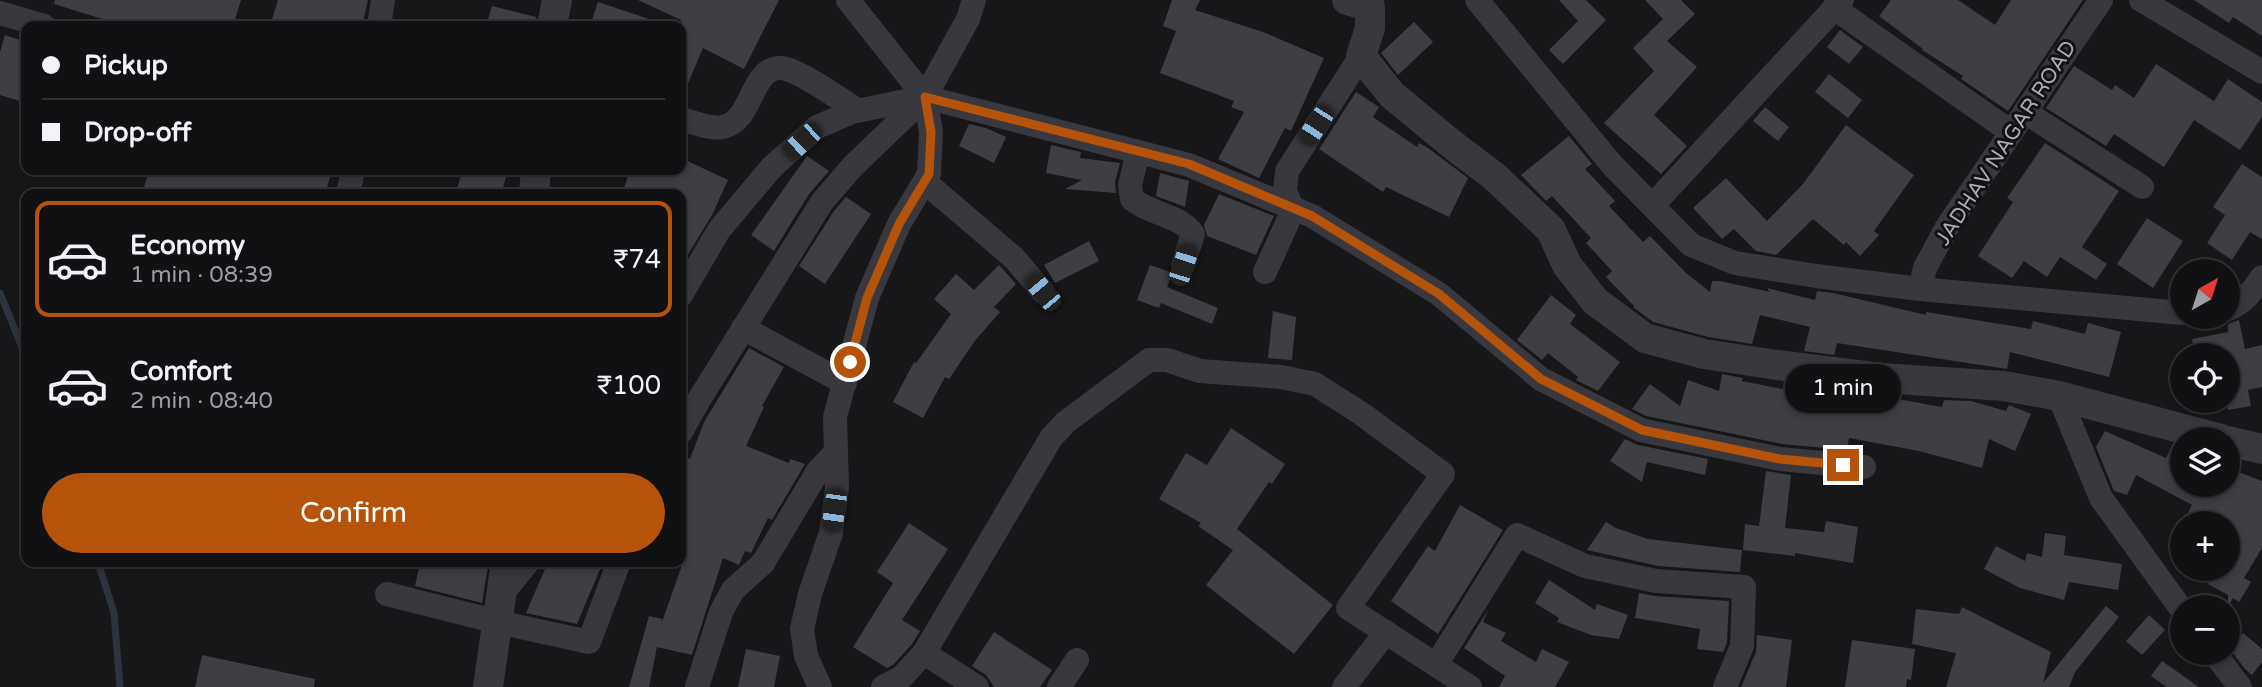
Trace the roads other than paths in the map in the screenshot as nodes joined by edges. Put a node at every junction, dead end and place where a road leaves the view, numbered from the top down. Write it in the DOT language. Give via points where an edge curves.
graph roads {
  1 [pos="383,0"];
  2 [pos="848,0"];
  3 [pos="974,0"];
  4 [pos="1347,0"];
  5 [pos="1477,0"];
  6 [pos="2101,0"];
  7 [pos="2141,0"];
  8 [pos="1838,4"];
  9 [pos="0,13"];
  10 [pos="27,21"];
  11 [pos="380,21"];
  12 [pos="1361,56"];
  13 [pos="2262,72"];
  14 [pos="925,97"];
  15 [pos="857,110"];
  16 [pos="686,120"];
  17 [pos="2018,122"];
  18 [pos="1138,152"];
  19 [pos="925,182"];
  20 [pos="2142,187"];
  21 [pos="1653,205"];
  22 [pos="1293,209"];
  23 [pos="1183,265"];
  24 [pos="1265,272"];
  25 [pos="2262,277"];
  26 [pos="686,286"];
  27 [pos="1920,289"];
  28 [pos="1043,292"];
  29 [pos="2240,302"];
  30 [pos="2170,312"];
  31 [pos="743,328"];
  32 [pos="845,383"];
  33 [pos="2059,396"];
  34 [pos="686,424"];
  35 [pos="2176,427"];
  36 [pos="2240,444"];
  37 [pos="2262,449"];
  38 [pos="836,452"];
  39 [pos="1864,467"];
  40 [pos="505,567"];
  41 [pos="525,567"];
  42 [pos="617,567"];
  43 [pos="387,594"];
  44 [pos="2171,595"];
  45 [pos="500,608"];
  46 [pos="1386,632"];
  47 [pos="924,653"];
  48 [pos="1077,660"];
  49 [pos="1436,665"];
  50 [pos="2223,665"];
  51 [pos="488,687"];
  52 [pos="697,687"];
  53 [pos="820,687"];
  54 [pos="883,687"];
  55 [pos="977,687"];
  56 [pos="1059,687"];
  57 [pos="1344,687"];
  58 [pos="1470,687"];
  59 [pos="1725,687"];
  60 [pos="2240,687"];
  1 -- 11 [label="street"];
  2 -- 14 [label="street"];
  3 -- 14 [label="street"];
  4 -- 12 [label="street" via="1370,7 1370,28"];
  5 -- 21 [label="street" via="1613,166"];
  6 -- 17 [label="street, JADHAV NAGAR ROAD"];
  7 -- 13 [label="street"];
  8 -- 17 [label="street"];
  8 -- 21 [label="street"];
  9 -- 10 [label="street"];
  12 -- 22 [label="street" via="1287,171 1285,191"];
  12 -- 33 [label="street" via="1392,95 1495,177 1551,230 1567,265 1595,301 1645,338 1704,354 1777,365 2004,386"];
  14 -- 15 [label="street"];
  14 -- 18 [label="street"];
  14 -- 19 [label="street" via="931,132"];
  14 -- 31 [label="street" via="822,202"];
  15 -- 16 [label="street" via="782,68 770,70 758,83 743,115 734,123 721,128"];
  15 -- 26 [label="street" via="817,127 772,167 719,230"];
  17 -- 20 [label="street"];
  17 -- 27 [label="street, JADHAV NAGAR ROAD" via="1947,227 1925,268"];
  18 -- 22 [label="street" via="1189,164"];
  18 -- 23 [label="street" via="1130,185 1132,199 1188,227 1193,234"];
  19 -- 28 [label="street" via="1014,258"];
  19 -- 32 [label="street" via="899,224 867,298"];
  21 -- 27 [label="street" via="1690,245 1735,263"];
  22 -- 24 [label="street"];
  22 -- 39 [label="street" via="1312,216 1439,294 1541,379 1642,430 1780,459"];
  25 -- 29 [label="street"];
  27 -- 30 [label="street"];
  31 -- 32 [label="street"];
  31 -- 34 [label="street"];
  32 -- 38 [label="street" via="835,417"];
  33 -- 35 [label="street"];
  33 -- 44 [label="street" via="2101,498"];
  36 -- 37 [label="street"];
  38 -- 52 [label="street" via="818,471 763,563 733,590"];
  38 -- 53 [label="street" via="831,533 802,629 806,656"];
  40 -- 45 [label="street"];
  41 -- 45 [label="street"];
  42 -- 45 [label="street" via="589,642"];
  43 -- 45 [label="street"];
  45 -- 51 [label="street"];
  46 -- 47 [label="street" via="1348,608 1443,474 1315,384 1200,371 1167,360 1149,360 1066,422 1052,438"];
  46 -- 49 [label="street"];
  46 -- 57 [label="street"];
  47 -- 54 [label="street" via="902,677"];
  47 -- 55 [label="street"];
  48 -- 56 [label="street"];
  49 -- 58 [label="street"];
  49 -- 59 [label="street" via="1517,535 1585,566 1656,582 1744,587 1742,646"];
  50 -- 60 [label="street"];
}
